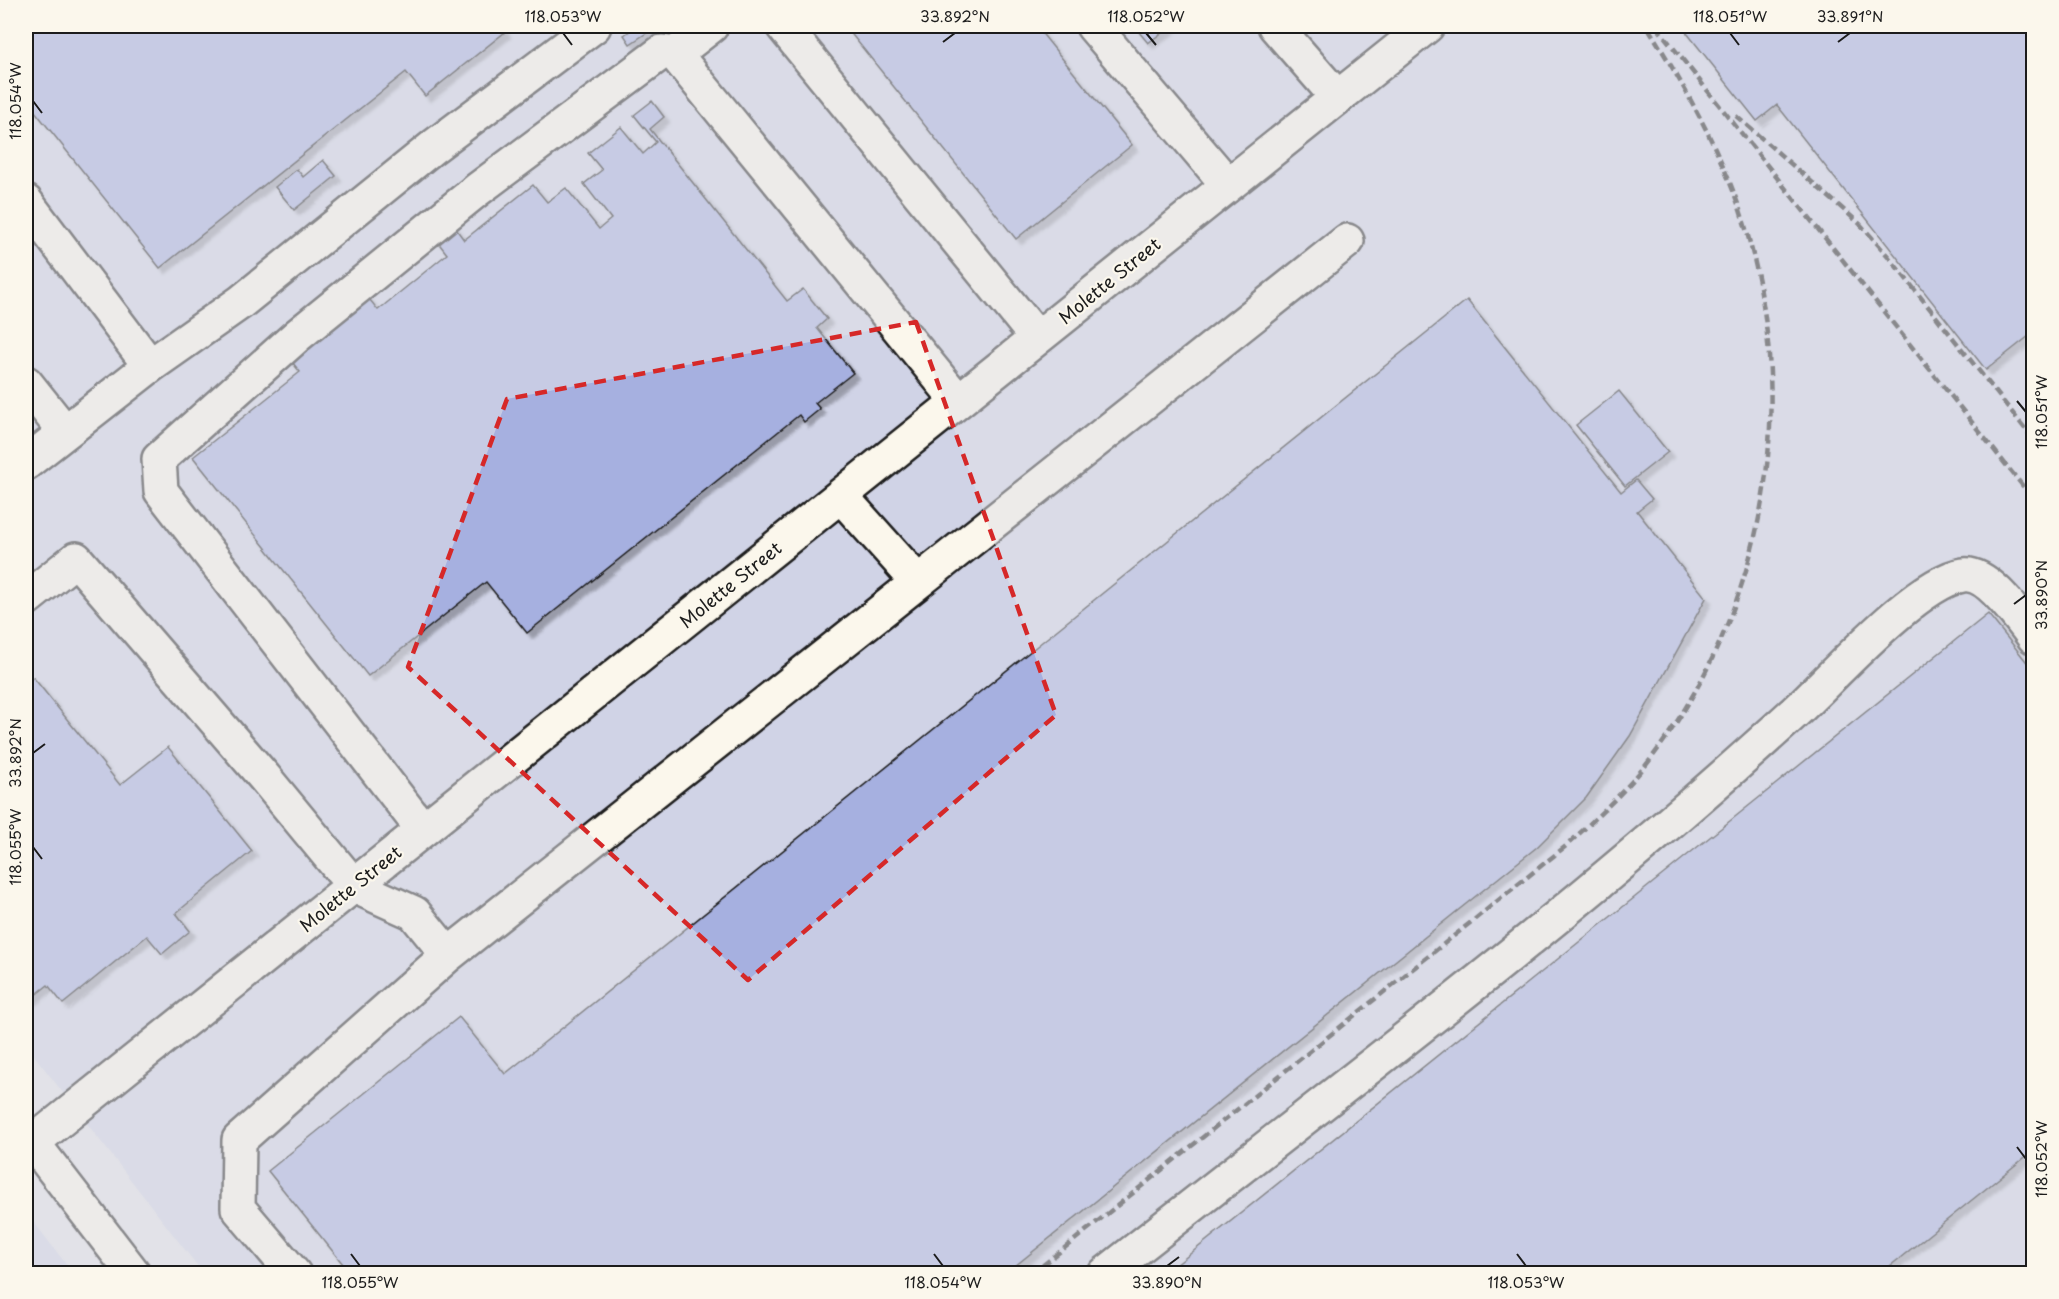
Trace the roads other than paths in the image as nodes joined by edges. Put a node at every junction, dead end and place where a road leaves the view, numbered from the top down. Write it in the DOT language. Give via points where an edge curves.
graph roads {
  1 [pos="594,26"];
  2 [pos="711,26"];
  3 [pos="783,26"];
  4 [pos="1093,26"];
  5 [pos="1275,26"];
  6 [pos="1427,26"];
  7 [pos="675,54"];
  8 [pos="1337,98"];
  9 [pos="1228,185"];
  10 [pos="26,202"];
  11 [pos="1347,241"];
  12 [pos="1037,338"];
  13 [pos="150,366"];
  14 [pos="26,383"];
  15 [pos="958,401"];
  16 [pos="65,432"];
  17 [pos="26,463"];
  18 [pos="841,496"];
  19 [pos="918,582"];
  20 [pos="26,599"];
  21 [pos="2034,637"];
  22 [pos="423,830"];
  23 [pos="354,886"];
  24 [pos="448,955"];
  25 [pos="32,1154"];
  26 [pos="134,1274"];
  27 [pos="294,1274"];
  28 [pos="1105,1274"];
  1 -- 13 [label="street" via="432,147 241,302"];
  2 -- 7 [label="street"];
  3 -- 12 [label="street"];
  4 -- 9 [label="street"];
  5 -- 8 [label="street"];
  6 -- 8 [label="street, Molette Street"];
  7 -- 15 [label="street"];
  7 -- 22 [label="street" via="662,52 477,190 298,335 159,459 161,491"];
  8 -- 9 [label="street, Molette Street"];
  9 -- 12 [label="street, Molette Street"];
  10 -- 13 [label="street"];
  11 -- 19 [label="street"];
  12 -- 15 [label="street, Molette Street"];
  13 -- 16 [label="street"];
  14 -- 16 [label="street"];
  15 -- 18 [label="street, Molette Street"];
  16 -- 17 [label="street"];
  18 -- 19 [label="street"];
  18 -- 22 [label="street, Molette Street"];
  19 -- 24 [label="street"];
  20 -- 23 [label="street" via="76,559"];
  21 -- 28 [label="street" via="2002,597 1975,577 1967,574 1946,580 1927,592 1633,854"];
  22 -- 23 [label="street, Molette Street"];
  23 -- 24 [label="street" via="414,913"];
  23 -- 25 [label="street, Molette Street"];
  24 -- 27 [label="street" via="239,1140 238,1208"];
  25 -- 26 [label="street"];
}
